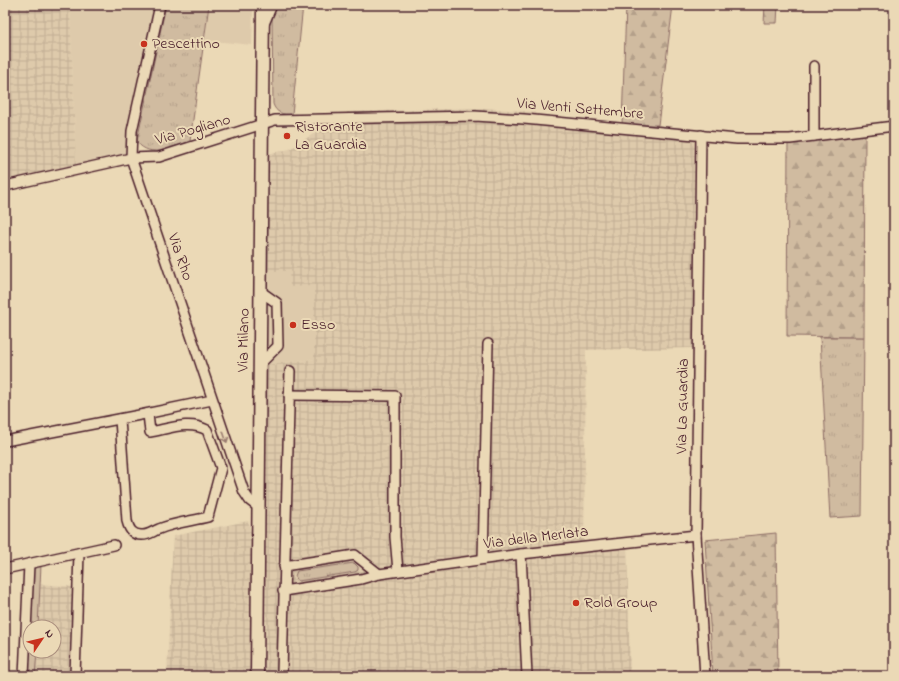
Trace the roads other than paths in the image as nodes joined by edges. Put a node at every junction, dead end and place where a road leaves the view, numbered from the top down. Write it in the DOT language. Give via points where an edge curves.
graph roads {
  1 [pos="160,5"];
  2 [pos="263,5"];
  3 [pos="272,5"];
  4 [pos="264,25"];
  5 [pos="814,66"];
  6 [pos="262,124"];
  7 [pos="894,126"];
  8 [pos="701,136"];
  9 [pos="814,136"];
  10 [pos="131,158"];
  11 [pos="5,186"];
  12 [pos="260,292"];
  13 [pos="488,344"];
  14 [pos="260,364"];
  15 [pos="290,372"];
  16 [pos="289,395"];
  17 [pos="212,400"];
  18 [pos="148,414"];
  19 [pos="120,419"];
  20 [pos="5,441"];
  21 [pos="258,507"];
  22 [pos="696,534"];
  23 [pos="114,545"];
  24 [pos="79,553"];
  25 [pos="521,554"];
  26 [pos="483,559"];
  27 [pos="29,564"];
  28 [pos="284,566"];
  29 [pos="5,569"];
  30 [pos="398,571"];
  31 [pos="379,574"];
  32 [pos="283,591"];
  33 [pos="282,673"];
  34 [pos="24,676"];
  35 [pos="75,676"];
  36 [pos="257,676"];
  37 [pos="527,676"];
  38 [pos="705,676"];
  1 -- 10 [label="street, Via Rho" via="132,131"];
  2 -- 4 [label="main road, Via Milano"];
  3 -- 4 [label="street"];
  4 -- 6 [label="main road, Via Milano"];
  5 -- 9 [label="street"];
  6 -- 8 [label="street, Via Venti Settembre" via="275,120 475,116"];
  6 -- 10 [label="street, Via Pogliano" via="159,157"];
  6 -- 12 [label="main road, Via Milano"];
  7 -- 9 [label="street, Via Venti Settembre"];
  8 -- 9 [label="street, Via Venti Settembre" via="737,139 790,139"];
  8 -- 22 [label="street, Via La Guardia"];
  10 -- 11 [label="street, Via Pogliano"];
  10 -- 17 [label="street, Via Rho"];
  12 -- 14 [label="main road, Via Milano"];
  12 -- 14 [label="street" via="277,303 278,346"];
  13 -- 26 [label="street"];
  14 -- 21 [label="main road, Via Milano"];
  15 -- 16 [label="street"];
  16 -- 28 [label="street"];
  16 -- 30 [label="street" via="395,396 395,537"];
  17 -- 18 [label="street"];
  17 -- 21 [label="street, Via Rho, one-way" via="244,492"];
  18 -- 19 [label="street"];
  18 -- 19 [label="street" via="150,432 191,425 206,430 221,468 208,517 158,529 150,534 141,535 129,530"];
  19 -- 20 [label="street"];
  21 -- 36 [label="main road, Via Milano"];
  22 -- 25 [label="street, Via della Merlata"];
  22 -- 38 [label="street, Via La Guardia"];
  23 -- 24 [label="street"];
  24 -- 27 [label="street"];
  24 -- 35 [label="street"];
  25 -- 26 [label="street, Via della Merlata"];
  25 -- 37 [label="street"];
  26 -- 30 [label="street, Via della Merlata"];
  27 -- 29 [label="street"];
  27 -- 34 [label="street"];
  28 -- 31 [label="street" via="355,555"];
  28 -- 32 [label="street"];
  30 -- 31 [label="street, Via della Merlata"];
  31 -- 32 [label="street, Via della Merlata" via="361,580"];
  32 -- 33 [label="street"];
}
